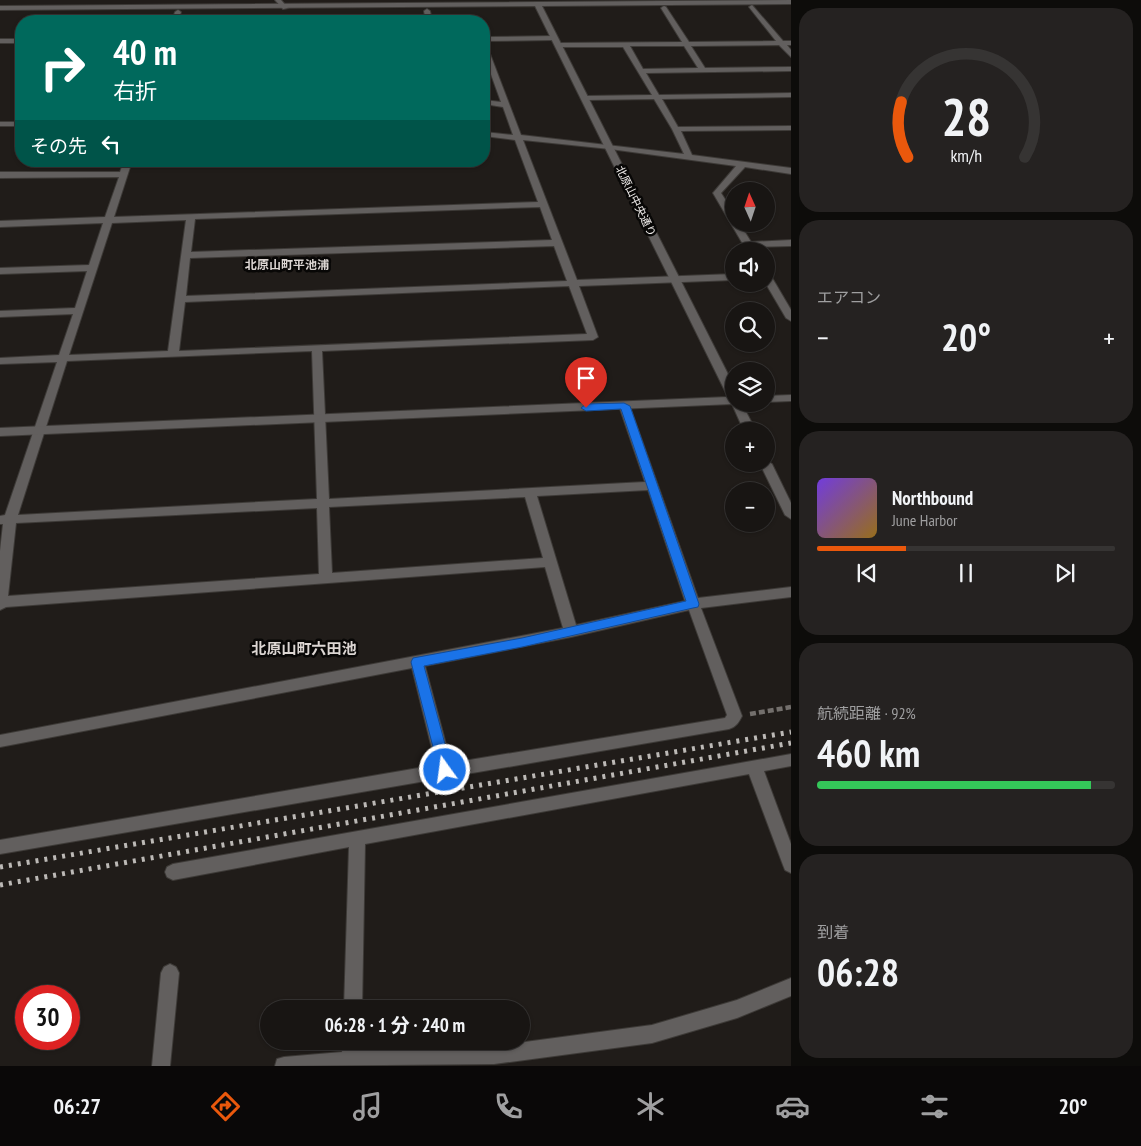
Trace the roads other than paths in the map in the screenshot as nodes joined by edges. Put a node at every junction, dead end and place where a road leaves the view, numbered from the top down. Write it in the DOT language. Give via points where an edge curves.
graph roads {
  1 [pos="278,0"];
  2 [pos="791,2"];
  3 [pos="755,3"];
  4 [pos="318,4"];
  5 [pos="539,5"];
  6 [pos="791,7"];
  7 [pos="0,8"];
  8 [pos="285,8"];
  9 [pos="664,8"];
  10 [pos="427,10"];
  11 [pos="178,12"];
  12 [pos="0,13"];
  13 [pos="177,15"];
  14 [pos="428,15"];
  15 [pos="490,39"];
  16 [pos="0,41"];
  17 [pos="15,41"];
  18 [pos="556,42"];
  19 [pos="687,43"];
  20 [pos="780,43"];
  21 [pos="791,43"];
  22 [pos="625,44"];
  23 [pos="791,55"];
  24 [pos="791,69"];
  25 [pos="490,70"];
  26 [pos="703,70"];
  27 [pos="642,71"];
  28 [pos="791,95"];
  29 [pos="657,97"];
  30 [pos="586,98"];
  31 [pos="490,103"];
  32 [pos="506,104"];
  33 [pos="0,124"];
  34 [pos="15,124"];
  35 [pos="791,128"];
  36 [pos="676,129"];
  37 [pos="490,135"];
  38 [pos="518,137"];
  39 [pos="610,147"];
  40 [pos="690,157"];
  41 [pos="743,164"];
  42 [pos="126,167"];
  43 [pos="791,171"];
  44 [pos="123,174"];
  45 [pos="0,175"];
  46 [pos="727,182"];
  47 [pos="725,185"];
  48 [pos="543,204"];
  49 [pos="725,205"];
  50 [pos="191,217"];
  51 [pos="109,220"];
  52 [pos="0,224"];
  53 [pos="558,243"];
  54 [pos="791,243"];
  55 [pos="775,245"];
  56 [pos="187,255"];
  57 [pos="94,268"];
  58 [pos="0,271"];
  59 [pos="725,277"];
  60 [pos="676,280"];
  61 [pos="573,285"];
  62 [pos="775,291"];
  63 [pos="182,298"];
  64 [pos="79,311"];
  65 [pos="0,314"];
  66 [pos="791,318"];
  67 [pos="317,349"];
  68 [pos="173,355"];
  69 [pos="64,358"];
  70 [pos="0,361"];
  71 [pos="725,381"];
  72 [pos="791,398"];
  73 [pos="775,399"];
  74 [pos="725,400"];
  75 [pos="624,406"];
  76 [pos="319,418"];
  77 [pos="39,430"];
  78 [pos="0,432"];
  79 [pos="770,472"];
  80 [pos="651,486"];
  81 [pos="530,492"];
  82 [pos="322,502"];
  83 [pos="791,515"];
  84 [pos="5,520"];
  85 [pos="549,562"];
  86 [pos="326,579"];
  87 [pos="791,592"];
  88 [pos="0,603"];
  89 [pos="693,604"];
  90 [pos="571,632"];
  91 [pos="417,662"];
  92 [pos="0,741"];
  93 [pos="791,760"];
  94 [pos="754,766"];
  95 [pos="445,770"];
  96 [pos="357,839"];
  97 [pos="0,847"];
  98 [pos="791,866"];
  99 [pos="173,872"];
  100 [pos="170,973"];
  101 [pos="791,987"];
  102 [pos="353,1000"];
  103 [pos="352,1050"];
  104 [pos="352,1063"];
  105 [pos="161,1066"];
  106 [pos="284,1066"];
  1 -- 8 [label="street"];
  2 -- 3 [label="street"];
  3 -- 5 [label="street"];
  3 -- 6 [label="street"];
  3 -- 9 [label="street"];
  3 -- 20 [label="street"];
  4 -- 5 [label="street"];
  4 -- 8 [label="street"];
  5 -- 9 [label="street"];
  5 -- 10 [label="street"];
  5 -- 18 [label="street, 北原山中央通り"];
  7 -- 8 [label="street"];
  9 -- 19 [label="street"];
  10 -- 11 [label="street"];
  10 -- 14 [label="street"];
  11 -- 12 [label="street"];
  11 -- 13 [label="street"];
  15 -- 18 [label="street"];
  16 -- 17 [label="street"];
  18 -- 22 [label="street"];
  18 -- 30 [label="street, 北原山中央通り"];
  19 -- 20 [label="street"];
  19 -- 22 [label="street"];
  19 -- 26 [label="street"];
  20 -- 21 [label="street"];
  20 -- 23 [label="street"];
  22 -- 27 [label="street"];
  24 -- 26 [label="street"];
  25 -- 32 [label="street"];
  26 -- 27 [label="street"];
  27 -- 29 [label="street"];
  28 -- 29 [label="street"];
  29 -- 30 [label="street"];
  29 -- 36 [label="street"];
  30 -- 39 [label="street, 北原山中央通り"];
  31 -- 32 [label="street"];
  32 -- 38 [label="street"];
  33 -- 34 [label="street"];
  35 -- 36 [label="street"];
  36 -- 40 [label="street"];
  37 -- 38 [label="street"];
  38 -- 39 [label="street"];
  38 -- 48 [label="street"];
  39 -- 40 [label="street"];
  39 -- 60 [label="street, 北原山中央通り"];
  40 -- 41 [label="street"];
  41 -- 43 [label="street"];
  41 -- 46 [label="street"];
  42 -- 44 [label="street"];
  44 -- 45 [label="street"];
  44 -- 51 [label="street"];
  47 -- 49 [label="street" via="718,193"];
  48 -- 50 [label="street"];
  48 -- 53 [label="street"];
  50 -- 51 [label="street"];
  50 -- 56 [label="street"];
  51 -- 52 [label="street"];
  51 -- 57 [label="street"];
  53 -- 56 [label="street"];
  53 -- 61 [label="street"];
  54 -- 55 [label="street"];
  56 -- 63 [label="street"];
  57 -- 58 [label="street"];
  57 -- 64 [label="street"];
  59 -- 60 [label="street"];
  60 -- 61 [label="street"];
  60 -- 71 [label="street, 北原山中央通り"];
  61 -- 63 [label="street"];
  61 -- 67 [label="street" via="593,337"];
  62 -- 66 [label="street"];
  63 -- 68 [label="street"];
  64 -- 65 [label="street"];
  64 -- 69 [label="street"];
  67 -- 68 [label="street"];
  67 -- 76 [label="street"];
  68 -- 69 [label="street"];
  69 -- 70 [label="street"];
  69 -- 77 [label="street"];
  72 -- 73 [label="street"];
  74 -- 75 [label="street"];
  75 -- 76 [label="street"];
  75 -- 80 [label="street"];
  76 -- 77 [label="street"];
  76 -- 82 [label="street"];
  77 -- 78 [label="street"];
  77 -- 84 [label="street"];
  79 -- 83 [label="street"];
  80 -- 81 [label="street"];
  80 -- 89 [label="street"];
  81 -- 82 [label="street"];
  81 -- 85 [label="street"];
  82 -- 84 [label="street"];
  82 -- 86 [label="street"];
  84 -- 88 [label="street"];
  85 -- 86 [label="street"];
  85 -- 90 [label="street"];
  86 -- 88 [label="street"];
  87 -- 89 [label="street"];
  89 -- 90 [label="street"];
  89 -- 95 [label="street" via="735,716 729,723"];
  90 -- 91 [label="street"];
  91 -- 92 [label="street"];
  91 -- 95 [label="street"];
  93 -- 94 [label="street"];
  94 -- 96 [label="street"];
  94 -- 98 [label="street"];
  95 -- 97 [label="street"];
  96 -- 99 [label="street"];
  96 -- 102 [label="street"];
  100 -- 105 [label="street"];
  101 -- 104 [label="street" via="737,1009 652,1034 494,1055"];
  103 -- 104 [label="street"];
  104 -- 106 [label="street"];
}
